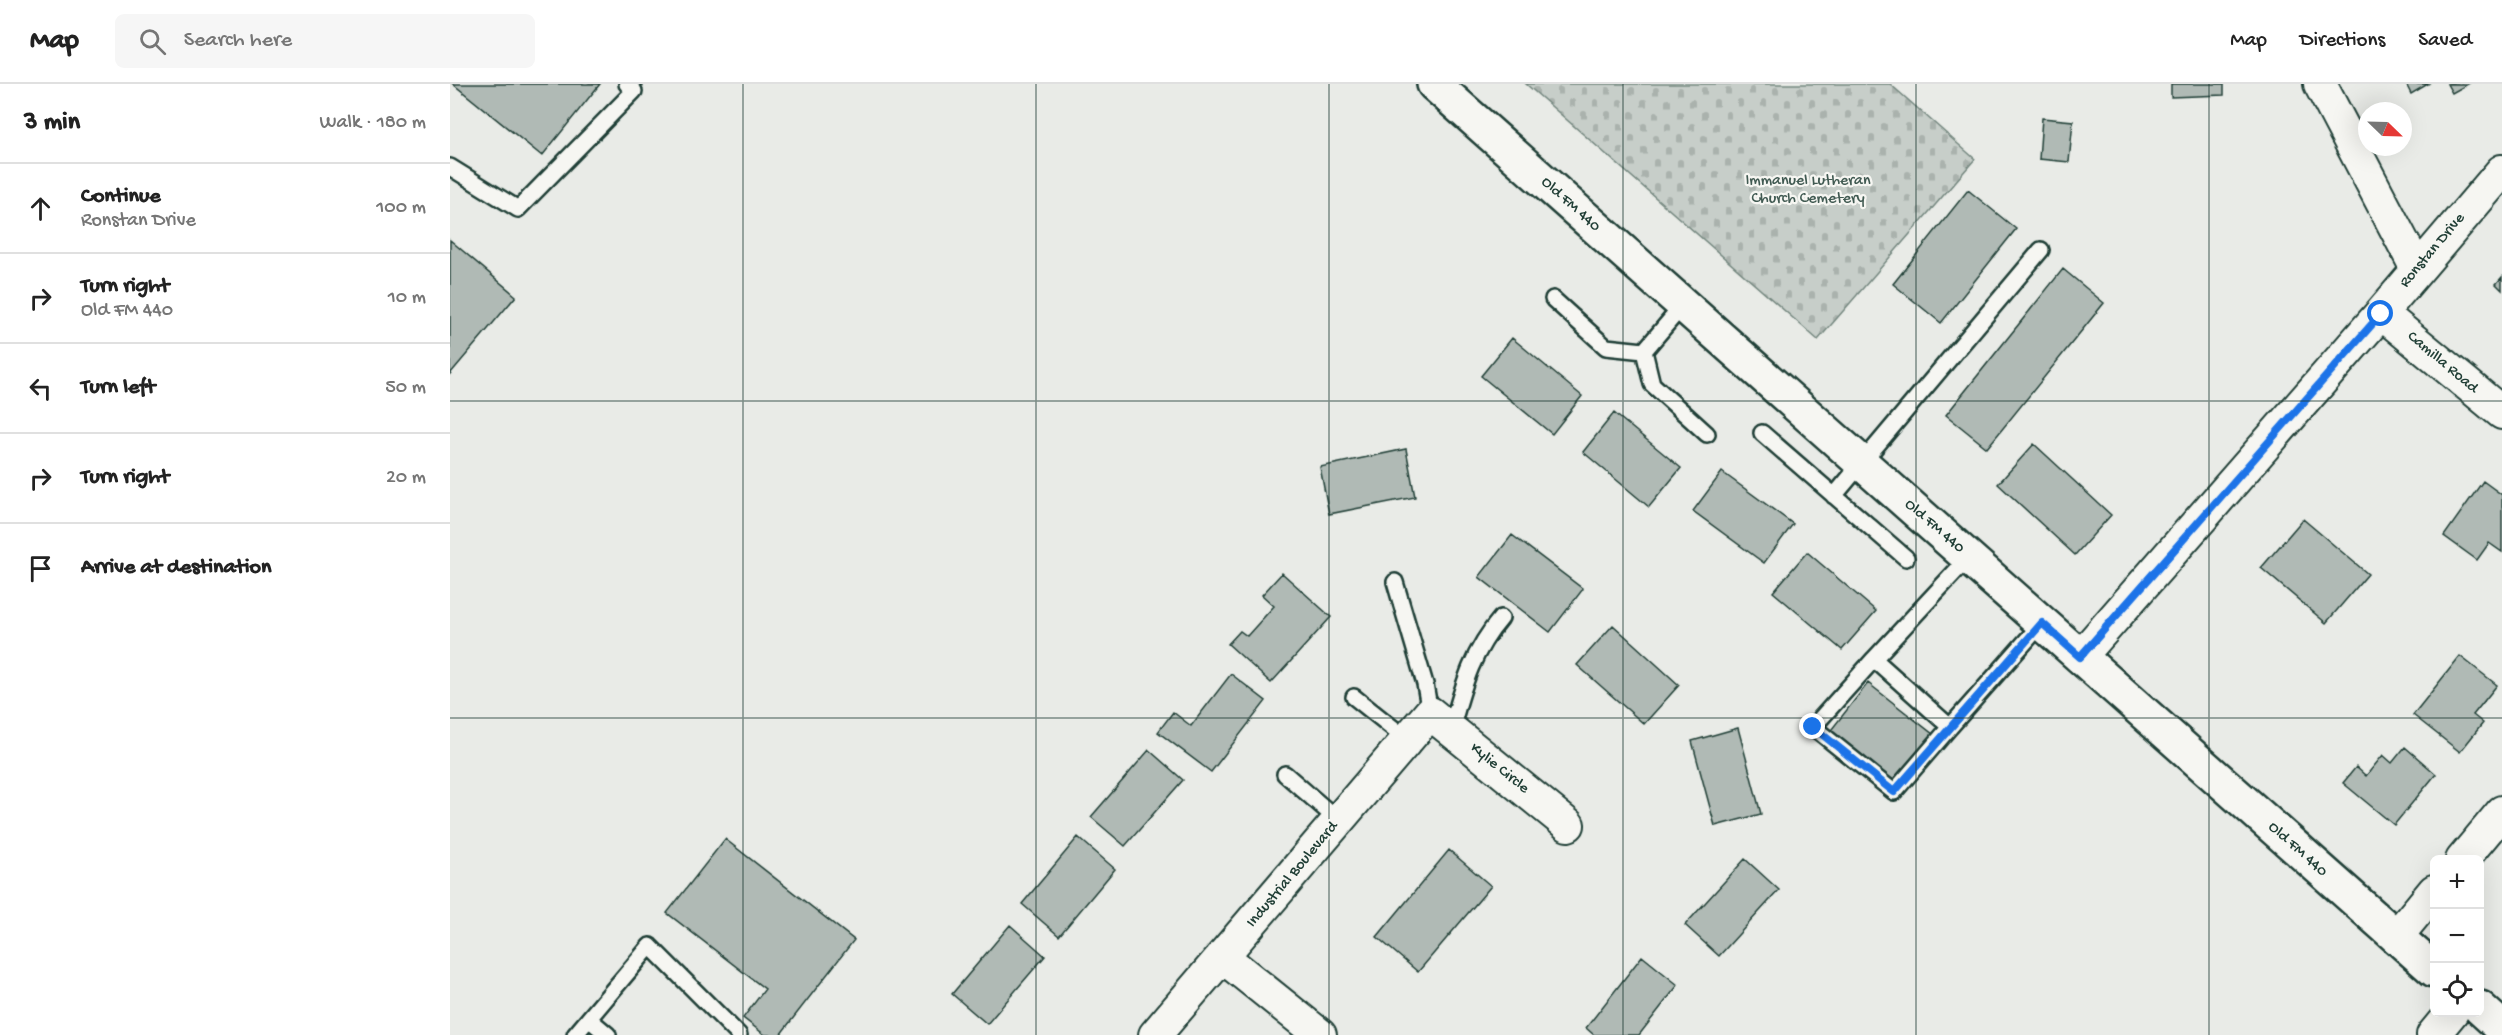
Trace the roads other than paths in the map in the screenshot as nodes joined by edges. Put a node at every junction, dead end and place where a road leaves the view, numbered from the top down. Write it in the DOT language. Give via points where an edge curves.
graph roads {
  1 [pos="627,84"];
  2 [pos="1434,84"];
  3 [pos="2320,84"];
  4 [pos="450,167"];
  5 [pos="2502,171"];
  6 [pos="2041,250"];
  7 [pos="2417,269"];
  8 [pos="1553,298"];
  9 [pos="1683,305"];
  10 [pos="2381,314"];
  11 [pos="1644,351"];
  12 [pos="2502,413"];
  13 [pos="1762,433"];
  14 [pos="1707,434"];
  15 [pos="1862,464"];
  16 [pos="1834,496"];
  17 [pos="1969,557"];
  18 [pos="1906,558"];
  19 [pos="1395,582"];
  20 [pos="1501,618"];
  21 [pos="2042,623"];
  22 [pos="2080,657"];
  23 [pos="1874,659"];
  24 [pos="1354,697"];
  25 [pos="1441,722"];
  26 [pos="1950,727"];
  27 [pos="1408,740"];
  28 [pos="1285,774"];
  29 [pos="2502,812"];
  30 [pos="1339,821"];
  31 [pos="1568,825"];
  32 [pos="2466,855"];
  33 [pos="2430,896"];
  34 [pos="2396,937"];
  35 [pos="1223,957"];
  36 [pos="2430,967"];
  37 [pos="2484,1012"];
  38 [pos="2448,1017"];
  39 [pos="589,1019"];
  40 [pos="2502,1028"];
  41 [pos="575,1035"];
  42 [pos="608,1035"];
  43 [pos="739,1035"];
  44 [pos="1155,1035"];
  45 [pos="1320,1035"];
  46 [pos="2433,1035"];
  1 -- 4 [label="lane" via="633,91 518,208"];
  2 -- 9 [label="street, Old FM 440"];
  3 -- 7 [label="street"];
  5 -- 7 [label="street, Ronstan Drive"];
  6 -- 15 [label="lane"];
  7 -- 10 [label="street, Ronstan Drive"];
  8 -- 11 [label="lane" via="1606,347"];
  9 -- 11 [label="lane"];
  9 -- 15 [label="street, Old FM 440"];
  10 -- 12 [label="street, Camilla Road"];
  10 -- 22 [label="street, Ronstan Drive"];
  11 -- 14 [label="lane" via="1652,384"];
  13 -- 16 [label="lane"];
  15 -- 16 [label="lane"];
  15 -- 17 [label="street, Old FM 440"];
  16 -- 18 [label="lane"];
  17 -- 21 [label="street, Old FM 440"];
  17 -- 23 [label="lane"];
  19 -- 25 [label="lane" via="1425,684"];
  20 -- 25 [label="lane" via="1482,642"];
  21 -- 22 [label="street, Old FM 440"];
  21 -- 26 [label="lane"];
  22 -- 34 [label="street, Old FM 440"];
  23 -- 26 [label="lane"];
  23 -- 26 [label="lane" via="1813,727 1894,792"];
  24 -- 27 [label="lane"];
  25 -- 27 [label="street, Industrial Boulevard"];
  25 -- 31 [label="street, Kylie Circle"];
  27 -- 30 [label="street, Industrial Boulevard"];
  28 -- 30 [label="lane"];
  29 -- 32 [label="street"];
  30 -- 35 [label="street, Industrial Boulevard"];
  33 -- 34 [label="street"];
  34 -- 36 [label="street, Old FM 440"];
  35 -- 44 [label="street, Industrial Boulevard"];
  35 -- 45 [label="street"];
  37 -- 40 [label="street"];
  38 -- 46 [label="street"];
  39 -- 41 [label="lane"];
  39 -- 42 [label="lane"];
  39 -- 43 [label="lane" via="650,946"];
}
